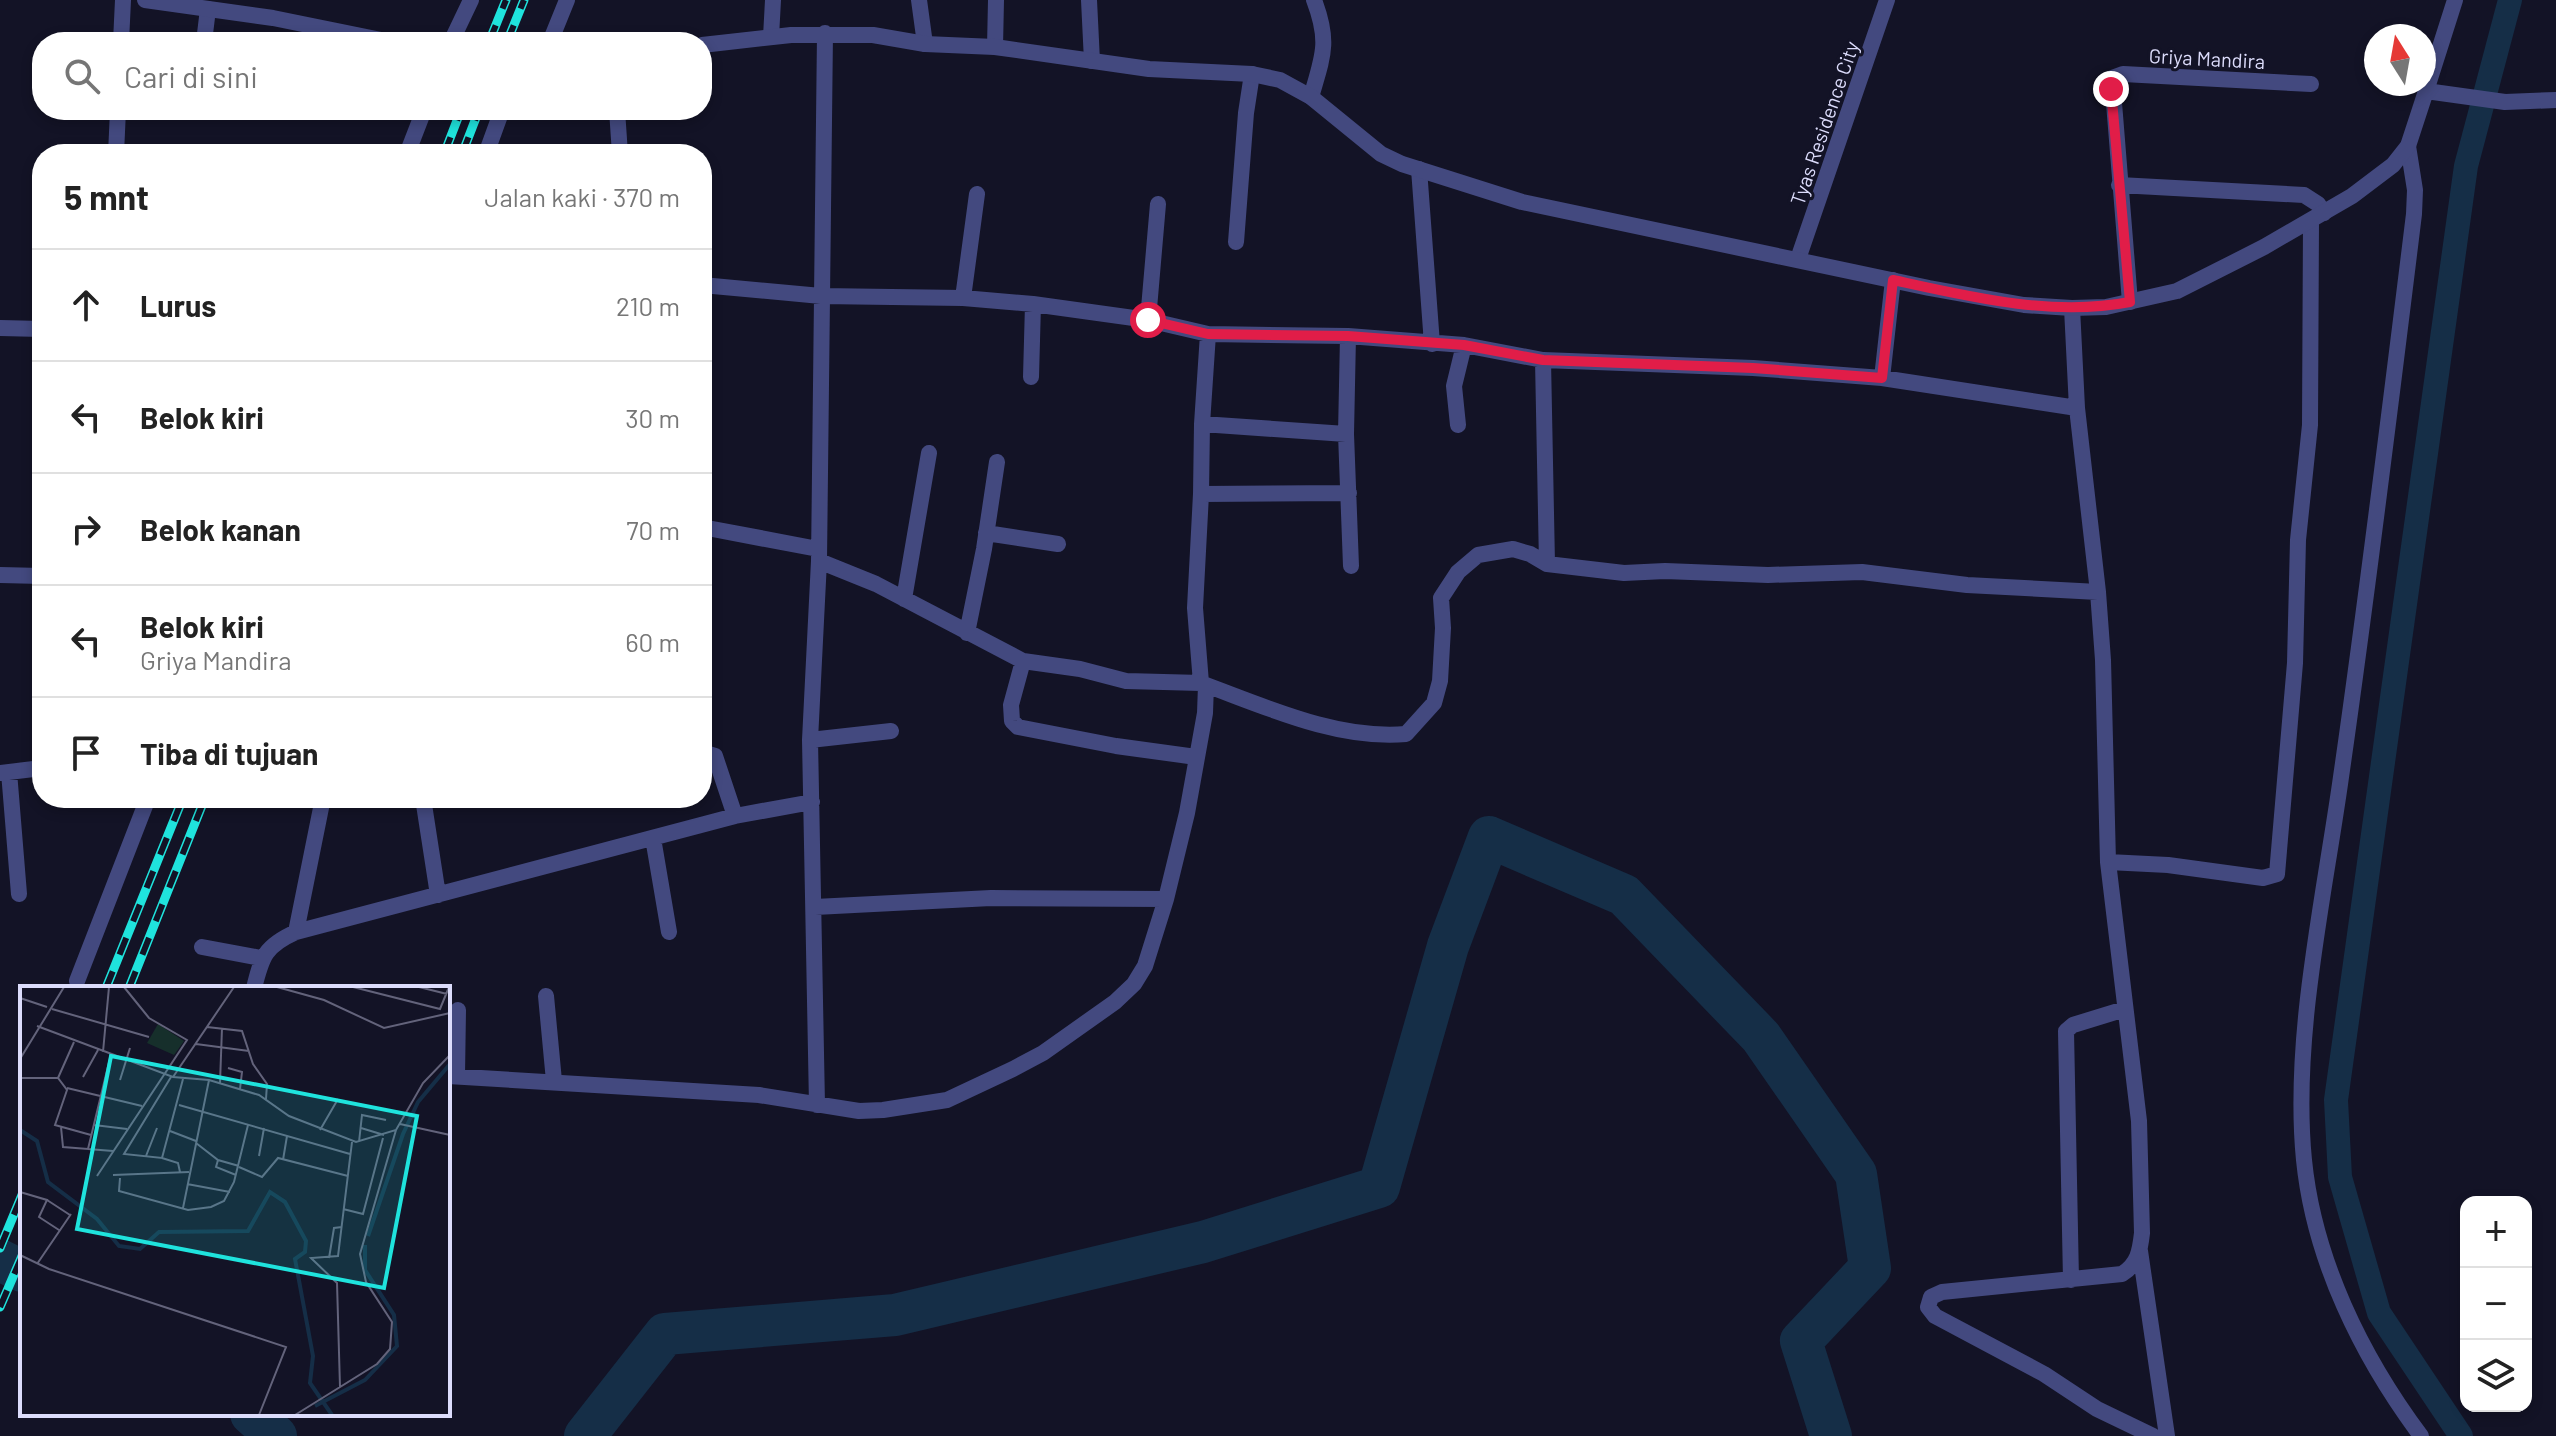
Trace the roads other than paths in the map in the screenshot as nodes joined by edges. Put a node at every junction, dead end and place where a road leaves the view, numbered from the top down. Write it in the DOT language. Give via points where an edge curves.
graph roads {
  1 [pos="123,0"];
  2 [pos="145,0"];
  3 [pos="471,0"];
  4 [pos="567,0"];
  5 [pos="773,0"];
  6 [pos="919,0"];
  7 [pos="996,0"];
  8 [pos="1089,0"];
  9 [pos="1314,0"];
  10 [pos="1887,0"];
  11 [pos="2455,0"];
  12 [pos="208,9"];
  13 [pos="121,32"];
  14 [pos="205,32"];
  15 [pos="342,32"];
  16 [pos="456,32"];
  17 [pos="554,32"];
  18 [pos="825,33"];
  19 [pos="771,37"];
  20 [pos="712,44"];
  21 [pos="925,44"];
  22 [pos="995,47"];
  23 [pos="1092,61"];
  24 [pos="1252,74"];
  25 [pos="2436,83"];
  26 [pos="2311,84"];
  27 [pos="2436,92"];
  28 [pos="2432,96"];
  29 [pos="1311,97"];
  30 [pos="2556,100"];
  31 [pos="118,120"];
  32 [pos="420,120"];
  33 [pos="498,120"];
  34 [pos="618,120"];
  35 [pos="116,144"];
  36 [pos="411,144"];
  37 [pos="490,144"];
  38 [pos="619,144"];
  39 [pos="2408,146"];
  40 [pos="1419,169"];
  41 [pos="2119,185"];
  42 [pos="977,194"];
  43 [pos="1158,204"];
  44 [pos="2317,217"];
  45 [pos="1236,242"];
  46 [pos="1798,259"];
  47 [pos="1893,280"];
  48 [pos="712,286"];
  49 [pos="821,296"];
  50 [pos="963,298"];
  51 [pos="2130,302"];
  52 [pos="1033,304"];
  53 [pos="2072,308"];
  54 [pos="1148,320"];
  55 [pos="0,328"];
  56 [pos="32,329"];
  57 [pos="1208,334"];
  58 [pos="1348,336"];
  59 [pos="1432,344"];
  60 [pos="1464,345"];
  61 [pos="1543,360"];
  62 [pos="1031,377"];
  63 [pos="1882,378"];
  64 [pos="2077,408"];
  65 [pos="1202,424"];
  66 [pos="1458,425"];
  67 [pos="1346,434"];
  68 [pos="929,453"];
  69 [pos="997,462"];
  70 [pos="1349,493"];
  71 [pos="1201,494"];
  72 [pos="712,529"];
  73 [pos="986,533"];
  74 [pos="1058,544"];
  75 [pos="819,555"];
  76 [pos="1547,564"];
  77 [pos="1351,566"];
  78 [pos="0,575"];
  79 [pos="32,576"];
  80 [pos="2098,592"];
  81 [pos="904,599"];
  82 [pos="967,633"];
  83 [pos="1023,661"];
  84 [pos="1203,684"];
  85 [pos="891,731"];
  86 [pos="810,740"];
  87 [pos="712,755"];
  88 [pos="1196,757"];
  89 [pos="32,769"];
  90 [pos="4,772"];
  91 [pos="812,802"];
  92 [pos="144,808"];
  93 [pos="321,808"];
  94 [pos="425,808"];
  95 [pos="735,816"];
  96 [pos="653,838"];
  97 [pos="2108,862"];
  98 [pos="19,894"];
  99 [pos="438,895"];
  100 [pos="1166,899"];
  101 [pos="815,907"];
  102 [pos="296,932"];
  103 [pos="669,932"];
  104 [pos="202,947"];
  105 [pos="261,958"];
  106 [pos="77,981"];
  107 [pos="254,986"];
  108 [pos="546,996"];
  109 [pos="2125,1009"];
  110 [pos="458,1010"];
  111 [pos="452,1076"];
  112 [pos="554,1081"];
  113 [pos="817,1105"];
  114 [pos="2140,1250"];
  115 [pos="2071,1280"];
  116 [pos="2153,1436"];
  117 [pos="2167,1436"];
  118 [pos="2421,1436"];
  1 -- 13 [label="street"];
  2 -- 12 [label="street"];
  3 -- 16 [label="street"];
  4 -- 17 [label="street"];
  5 -- 19 [label="street"];
  6 -- 21 [label="street"];
  7 -- 22 [label="street"];
  8 -- 23 [label="street"];
  9 -- 29 [label="street" via="1325,40"];
  10 -- 46 [label="street, Tyas Residence City"];
  11 -- 25 [label="street"];
  12 -- 14 [label="street"];
  12 -- 15 [label="street"];
  18 -- 19 [label="street"];
  18 -- 21 [label="street"];
  18 -- 49 [label="street"];
  19 -- 20 [label="street"];
  21 -- 22 [label="street"];
  22 -- 23 [label="street"];
  23 -- 24 [label="street"];
  24 -- 29 [label="street" via="1280,80"];
  24 -- 45 [label="street"];
  26 -- 41 [label="street, Griya Mandira" via="2123,74 2112,78"];
  27 -- 30 [label="street" via="2505,102"];
  28 -- 39 [label="street"];
  29 -- 40 [label="street" via="1381,154"];
  31 -- 35 [label="street"];
  32 -- 36 [label="street"];
  33 -- 37 [label="street"];
  34 -- 38 [label="street"];
  39 -- 44 [label="street" via="2375,180"];
  39 -- 118 [label="street" via="2414,214 2305,1033 2302,1117 2310,1199 2340,1295 2378,1375"];
  40 -- 46 [label="street" via="1522,202"];
  40 -- 59 [label="street"];
  41 -- 44 [label="street" via="2304,195 2318,204"];
  41 -- 51 [label="street, Griya Mandira"];
  42 -- 50 [label="street"];
  43 -- 54 [label="street"];
  44 -- 51 [label="street" via="2204,280"];
  44 -- 97 [label="street" via="2310,425 2277,874 2263,878"];
  46 -- 47 [label="street"];
  47 -- 53 [label="street" via="2024,305"];
  47 -- 63 [label="street"];
  48 -- 49 [label="street"];
  49 -- 50 [label="street"];
  49 -- 75 [label="street"];
  50 -- 52 [label="street"];
  51 -- 53 [label="street"];
  52 -- 54 [label="street"];
  52 -- 62 [label="street"];
  53 -- 64 [label="street"];
  54 -- 57 [label="street"];
  55 -- 56 [label="street"];
  57 -- 58 [label="street"];
  57 -- 65 [label="street"];
  58 -- 59 [label="street"];
  58 -- 67 [label="street"];
  59 -- 60 [label="street"];
  60 -- 61 [label="street"];
  60 -- 66 [label="street" via="1454,386"];
  61 -- 63 [label="street"];
  61 -- 76 [label="street"];
  63 -- 64 [label="street"];
  64 -- 80 [label="street"];
  65 -- 67 [label="street"];
  65 -- 71 [label="street"];
  67 -- 70 [label="street"];
  68 -- 81 [label="street"];
  69 -- 73 [label="street"];
  70 -- 71 [label="street"];
  70 -- 77 [label="street"];
  71 -- 84 [label="street" via="1195,608"];
  72 -- 75 [label="street"];
  73 -- 74 [label="street"];
  73 -- 82 [label="street"];
  75 -- 81 [label="street"];
  75 -- 86 [label="street"];
  76 -- 80 [label="street" via="1624,573 1862,572 1967,585"];
  76 -- 84 [label="street" via="1513,549 1478,555 1458,572 1441,598 1440,681 1434,703 1406,734 1369,735"];
  78 -- 79 [label="street"];
  80 -- 97 [label="street"];
  81 -- 82 [label="street"];
  82 -- 83 [label="street"];
  83 -- 84 [label="street" via="1126,681"];
  83 -- 88 [label="street" via="1010,711 1018,727"];
  84 -- 88 [label="street" via="1205,713"];
  85 -- 86 [label="street"];
  86 -- 91 [label="street"];
  87 -- 95 [label="street"];
  88 -- 100 [label="street"];
  89 -- 90 [label="street"];
  90 -- 98 [label="street"];
  91 -- 95 [label="street"];
  91 -- 101 [label="street"];
  92 -- 106 [label="street"];
  93 -- 102 [label="street"];
  94 -- 99 [label="street"];
  95 -- 96 [label="street"];
  96 -- 99 [label="street"];
  96 -- 103 [label="street"];
  97 -- 109 [label="street"];
  99 -- 102 [label="street"];
  100 -- 101 [label="street" via="991,898"];
  100 -- 113 [label="street" via="1134,984 1043,1053 947,1100 859,1111"];
  101 -- 113 [label="street"];
  102 -- 105 [label="street" via="275,942"];
  104 -- 105 [label="street"];
  105 -- 107 [label="street"];
  108 -- 112 [label="street"];
  109 -- 114 [label="street" via="2139,1121"];
  109 -- 115 [label="street" via="2066,1031"];
  110 -- 111 [label="street"];
  111 -- 112 [label="street"];
  112 -- 113 [label="street" via="759,1095"];
  114 -- 115 [label="street" via="2122,1274"];
  114 -- 117 [label="street"];
  115 -- 116 [label="street" via="1942,1292 1931,1297 1928,1307 1935,1316 2034,1368 2097,1409"];
}
